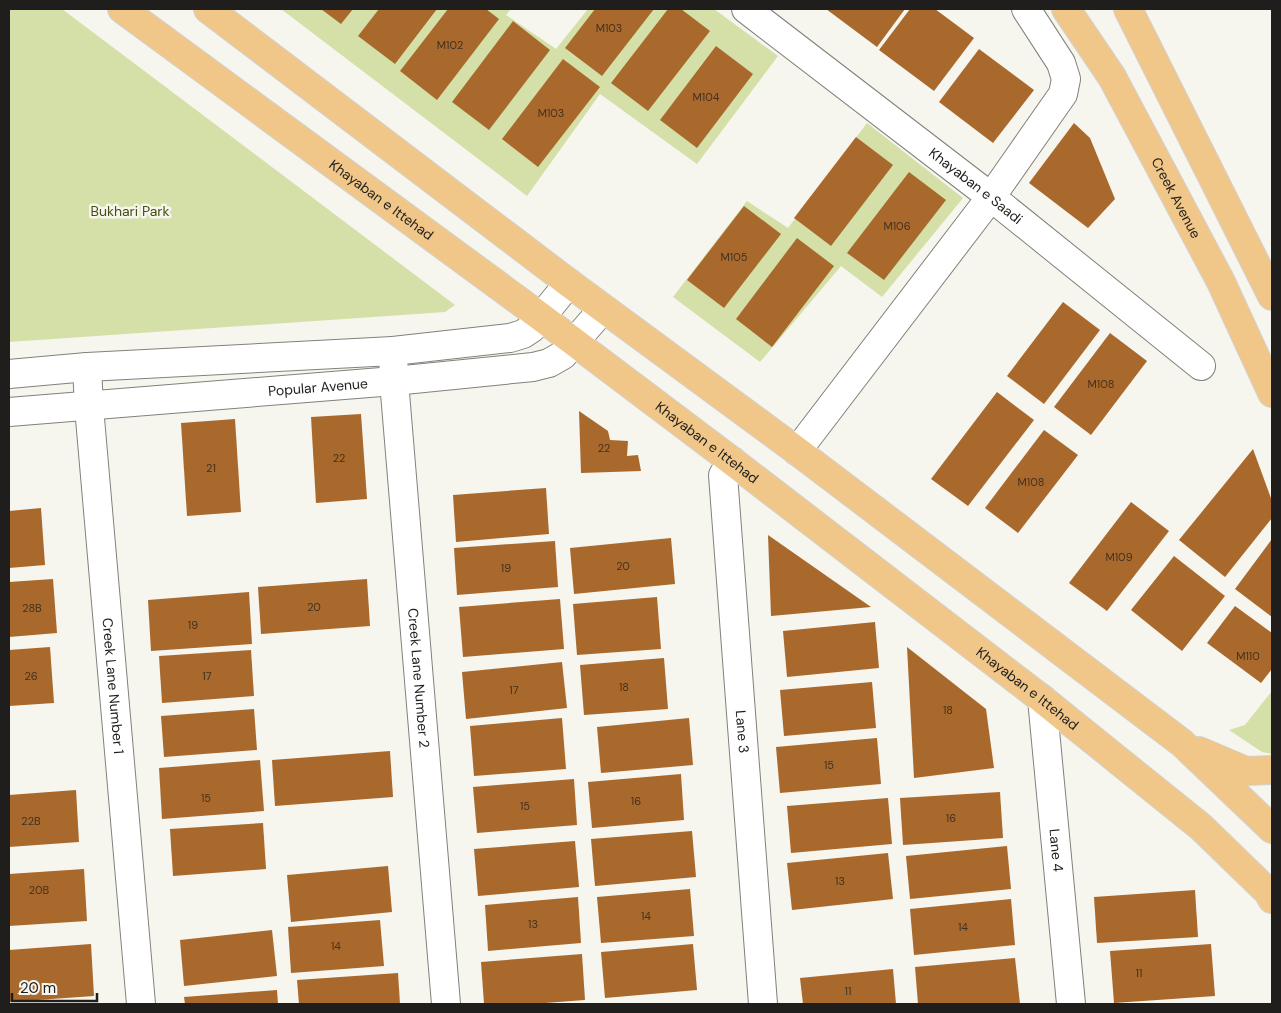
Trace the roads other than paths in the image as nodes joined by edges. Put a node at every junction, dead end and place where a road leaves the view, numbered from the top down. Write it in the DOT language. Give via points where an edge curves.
graph roads {
  1 [pos="122,9"];
  2 [pos="208,9"];
  3 [pos="746,9"];
  4 [pos="1026,9"];
  5 [pos="1066,9"];
  6 [pos="1128,9"];
  7 [pos="991,197"];
  8 [pos="569,283"];
  9 [pos="1272,296"];
  10 [pos="603,309"];
  11 [pos="541,317"];
  12 [pos="575,343"];
  13 [pos="393,351"];
  14 [pos="1201,366"];
  15 [pos="87,367"];
  16 [pos="9,374"];
  17 [pos="394,381"];
  18 [pos="1272,393"];
  19 [pos="89,406"];
  20 [pos="9,412"];
  21 [pos="797,451"];
  22 [pos="732,461"];
  23 [pos="1042,699"];
  24 [pos="1182,743"];
  25 [pos="1272,770"];
  26 [pos="1272,829"];
  27 [pos="1272,899"];
  28 [pos="141,1004"];
  29 [pos="446,1004"];
  30 [pos="763,1004"];
  31 [pos="1071,1004"];
  1 -- 11 [label="main road, Khayaban e Ittehad"];
  2 -- 8 [label="main road"];
  3 -- 7 [label="street, Khayaban e Saadi"];
  4 -- 7 [label="street" via="1061,63 1066,79 1063,94"];
  5 -- 18 [label="main road, Creek Avenue" via="1112,77 1221,282"];
  6 -- 9 [label="main road"];
  7 -- 14 [label="street, Khayaban e Saadi"];
  7 -- 21 [label="street"];
  8 -- 10 [label="main road"];
  8 -- 11 [label="street"];
  10 -- 12 [label="street, Popular Avenue"];
  10 -- 21 [label="main road"];
  11 -- 12 [label="main road, Khayaban e Ittehad"];
  11 -- 13 [label="street" via="532,328 510,338"];
  12 -- 17 [label="street, Popular Avenue" via="563,355 533,367"];
  12 -- 22 [label="main road, Khayaban e Ittehad"];
  13 -- 15 [label="street"];
  13 -- 17 [label="street, Creek Lane Number 2"];
  15 -- 16 [label="street"];
  15 -- 19 [label="street, Creek Lane Number 1"];
  17 -- 19 [label="street, Popular Avenue"];
  17 -- 29 [label="street, Creek Lane Number 2"];
  19 -- 20 [label="street, Popular Avenue"];
  19 -- 28 [label="street, Creek Lane Number 1"];
  21 -- 24 [label="main road"];
  22 -- 23 [label="main road, Khayaban e Ittehad"];
  22 -- 30 [label="street, Lane 3" via="723,476"];
  23 -- 27 [label="main road, Khayaban e Ittehad" via="1201,827"];
  23 -- 31 [label="street, Lane 4"];
  24 -- 25 [label="main road" via="1246,771"];
  24 -- 26 [label="main road"];
}
